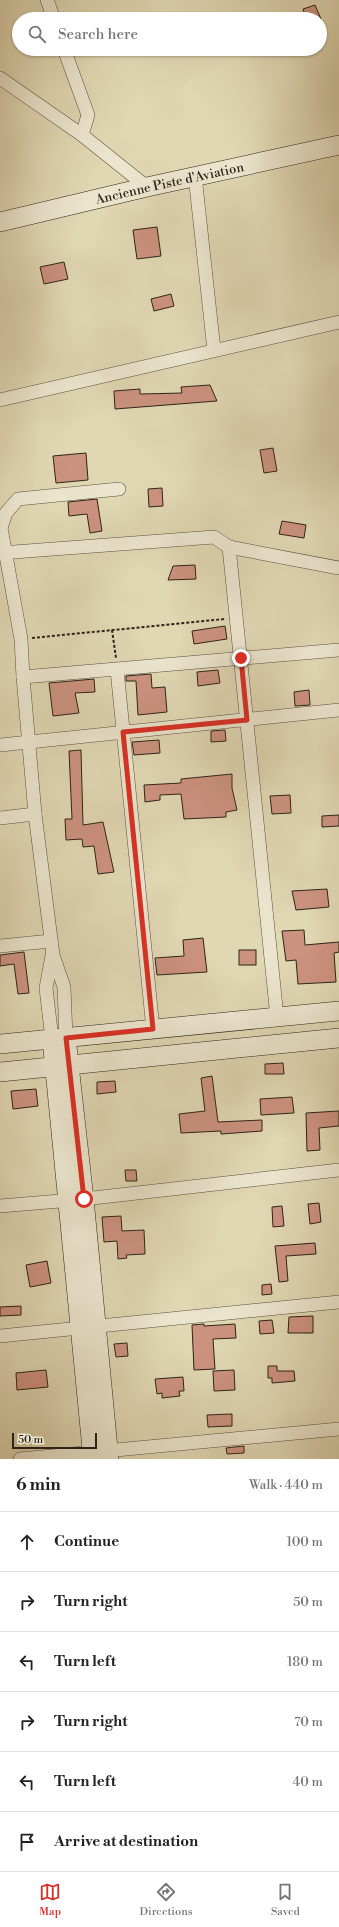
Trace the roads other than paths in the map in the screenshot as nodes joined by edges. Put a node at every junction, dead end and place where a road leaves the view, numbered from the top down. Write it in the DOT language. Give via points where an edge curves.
graph roads {
  1 [pos="47,0"];
  2 [pos="51,12"];
  3 [pos="67,56"];
  4 [pos="0,78"];
  5 [pos="82,135"];
  6 [pos="339,145"];
  7 [pos="195,176"];
  8 [pos="147,187"];
  9 [pos="0,222"];
  10 [pos="339,322"];
  11 [pos="214,350"];
  12 [pos="0,400"];
  13 [pos="119,489"];
  14 [pos="1,527"];
  15 [pos="229,547"];
  16 [pos="3,552"];
  17 [pos="339,568"];
  18 [pos="339,650"];
  19 [pos="241,658"];
  20 [pos="117,670"];
  21 [pos="22,677"];
  22 [pos="339,710"];
  23 [pos="247,720"];
  24 [pos="123,732"];
  25 [pos="28,742"];
  26 [pos="0,744"];
  27 [pos="35,814"];
  28 [pos="0,818"];
  29 [pos="51,941"];
  30 [pos="0,946"];
  31 [pos="339,1011"];
  32 [pos="277,1017"];
  33 [pos="153,1029"];
  34 [pos="339,1038"];
  35 [pos="59,1039"];
  36 [pos="0,1044"];
  37 [pos="61,1066"];
  38 [pos="0,1072"];
  39 [pos="339,1170"];
  40 [pos="76,1200"];
  41 [pos="0,1206"];
  42 [pos="339,1302"];
  43 [pos="88,1328"];
  44 [pos="0,1336"];
  45 [pos="339,1429"];
  46 [pos="101,1456"];
  47 [pos="20,1459"];
  1 -- 2 [label="street"];
  3 -- 5 [label="street" via="88,115"];
  4 -- 5 [label="street"];
  5 -- 8 [label="street"];
  6 -- 7 [label="street, Ancienne Piste d'Aviation"];
  7 -- 8 [label="street, Ancienne Piste d'Aviation"];
  7 -- 11 [label="street"];
  8 -- 9 [label="street, Ancienne Piste d'Aviation"];
  10 -- 11 [label="street"];
  11 -- 12 [label="street"];
  13 -- 14 [label="street" via="18,499 6,512"];
  14 -- 16 [label="street"];
  15 -- 16 [label="street" via="214,537"];
  15 -- 17 [label="street"];
  15 -- 19 [label="street"];
  16 -- 21 [label="street" via="21,639"];
  18 -- 19 [label="street"];
  19 -- 20 [label="street"];
  19 -- 23 [label="street"];
  20 -- 21 [label="street"];
  20 -- 24 [label="street"];
  21 -- 25 [label="street"];
  22 -- 23 [label="street"];
  23 -- 24 [label="street"];
  23 -- 32 [label="street"];
  24 -- 25 [label="street"];
  24 -- 33 [label="street"];
  25 -- 26 [label="street"];
  25 -- 27 [label="street"];
  27 -- 28 [label="street"];
  27 -- 29 [label="street"];
  29 -- 30 [label="street"];
  29 -- 35 [label="street" via="64,987"];
  31 -- 32 [label="street"];
  32 -- 33 [label="street"];
  33 -- 35 [label="street"];
  34 -- 37 [label="street"];
  35 -- 36 [label="street"];
  35 -- 37 [label="street"];
  37 -- 38 [label="street"];
  37 -- 40 [label="street"];
  39 -- 40 [label="street"];
  40 -- 41 [label="street"];
  40 -- 43 [label="street"];
  42 -- 43 [label="street"];
  43 -- 44 [label="street"];
  43 -- 46 [label="street"];
  45 -- 46 [label="street"];
  46 -- 47 [label="street"];
}
